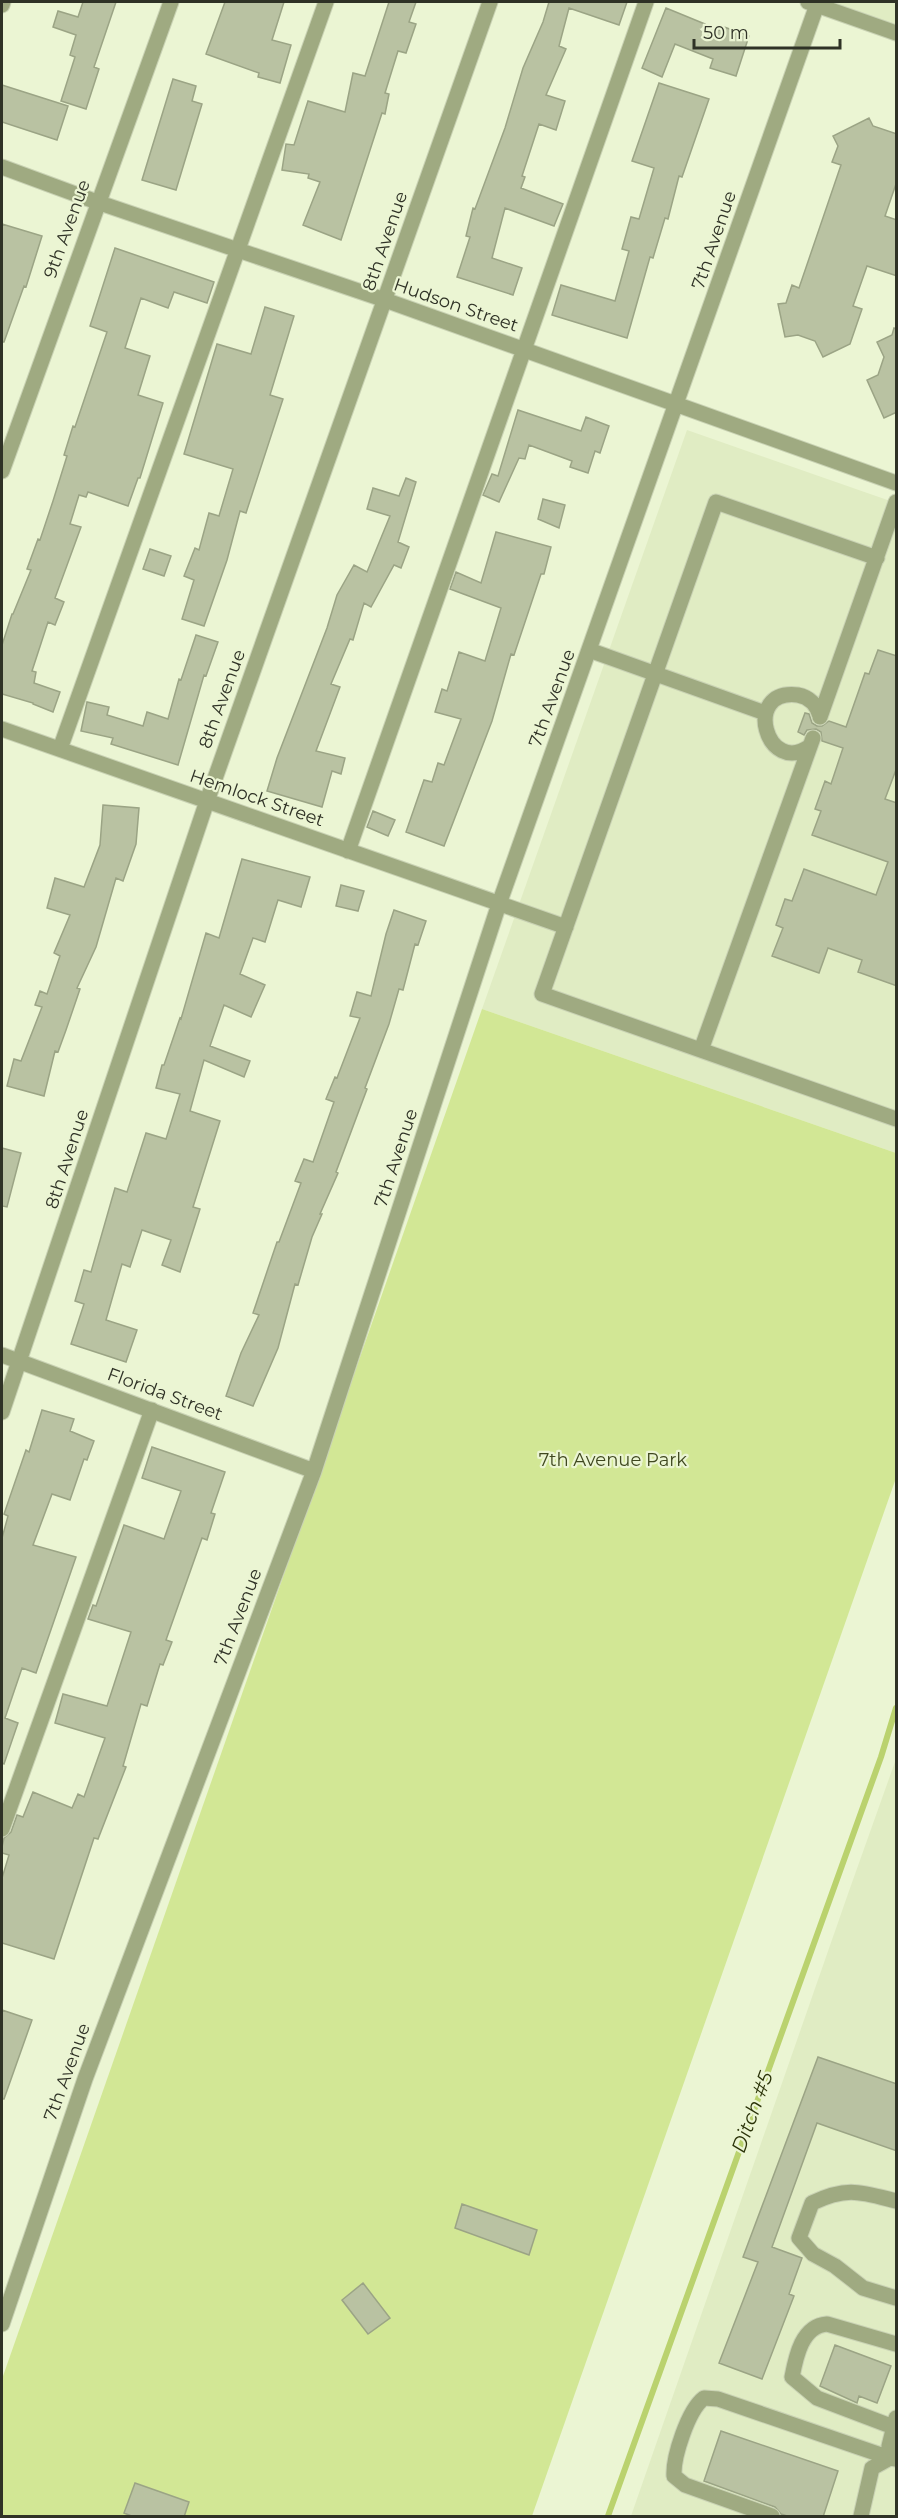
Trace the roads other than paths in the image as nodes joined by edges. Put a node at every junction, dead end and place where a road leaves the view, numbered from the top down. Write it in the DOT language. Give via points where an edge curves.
graph roads {
  1 [pos="171,2"];
  2 [pos="326,2"];
  3 [pos="490,2"];
  4 [pos="646,2"];
  5 [pos="814,2"];
  6 [pos="897,33"];
  7 [pos="2,167"];
  8 [pos="97,202"];
  9 [pos="238,250"];
  10 [pos="385,300"];
  11 [pos="524,349"];
  12 [pos="677,404"];
  13 [pos="2,471"];
  14 [pos="897,483"];
  15 [pos="897,502"];
  16 [pos="877,558"];
  17 [pos="589,650"];
  18 [pos="655,674"];
  19 [pos="765,713"];
  20 [pos="2,729"];
  21 [pos="60,750"];
  22 [pos="207,801"];
  23 [pos="348,851"];
  24 [pos="499,904"];
  25 [pos="566,927"];
  26 [pos="701,1050"];
  27 [pos="897,1119"];
  28 [pos="2,1355"];
  29 [pos="20,1361"];
  30 [pos="152,1410"];
  31 [pos="2,1412"];
  32 [pos="314,1470"];
  33 [pos="2,1829"];
  34 [pos="897,2201"];
  35 [pos="897,2298"];
  36 [pos="2,2324"];
  37 [pos="897,2344"];
  38 [pos="896,2424"];
  39 [pos="893,2459"];
  40 [pos="772,2517"];
  41 [pos="861,2517"];
  1 -- 8 [label="street, 9th Avenue"];
  2 -- 9 [label="street"];
  3 -- 10 [label="street, 8th Avenue"];
  4 -- 11 [label="street"];
  5 -- 6 [label="street"];
  5 -- 12 [label="street, 7th Avenue"];
  7 -- 8 [label="street, Hudson Street"];
  8 -- 9 [label="street, Hudson Street"];
  8 -- 13 [label="street, 9th Avenue"];
  9 -- 10 [label="street, Hudson Street"];
  9 -- 21 [label="street"];
  10 -- 11 [label="street, Hudson Street"];
  10 -- 22 [label="street, 8th Avenue"];
  11 -- 12 [label="street, Hudson Street"];
  11 -- 23 [label="street"];
  12 -- 14 [label="street, Hudson Street"];
  12 -- 17 [label="street, 7th Avenue"];
  15 -- 16 [label="street"];
  16 -- 18 [label="street" via="716,502"];
  16 -- 19 [label="street" via="820,717 812,702 791,694 780,697"];
  17 -- 18 [label="street"];
  17 -- 24 [label="street, 7th Avenue"];
  18 -- 19 [label="street"];
  18 -- 25 [label="street"];
  19 -- 26 [label="street" via="764,725 773,744 794,752 811,742"];
  20 -- 21 [label="street, Hemlock Street"];
  21 -- 22 [label="street, Hemlock Street"];
  22 -- 23 [label="street, Hemlock Street"];
  22 -- 29 [label="street, 8th Avenue"];
  23 -- 24 [label="street, Hemlock Street"];
  24 -- 25 [label="street, Hemlock Street"];
  24 -- 32 [label="street, 7th Avenue"];
  25 -- 26 [label="street" via="542,994"];
  26 -- 27 [label="street"];
  28 -- 29 [label="street, Florida Street"];
  29 -- 30 [label="street, Florida Street"];
  29 -- 31 [label="street, 8th Avenue"];
  30 -- 32 [label="street, Florida Street"];
  30 -- 33 [label="street"];
  32 -- 36 [label="street, 7th Avenue" via="85,2079"];
  34 -- 35 [label="street" via="859,2191 832,2193 812,2203 799,2238 813,2254 863,2288"];
  37 -- 38 [label="street" via="826,2324 817,2325 807,2332 792,2378 817,2398"];
  38 -- 39 [label="street" via="889,2446"];
  39 -- 40 [label="street" via="718,2399 704,2398 695,2405 673,2464 674,2476 684,2485"];
  39 -- 41 [label="street" via="872,2468"];
}
